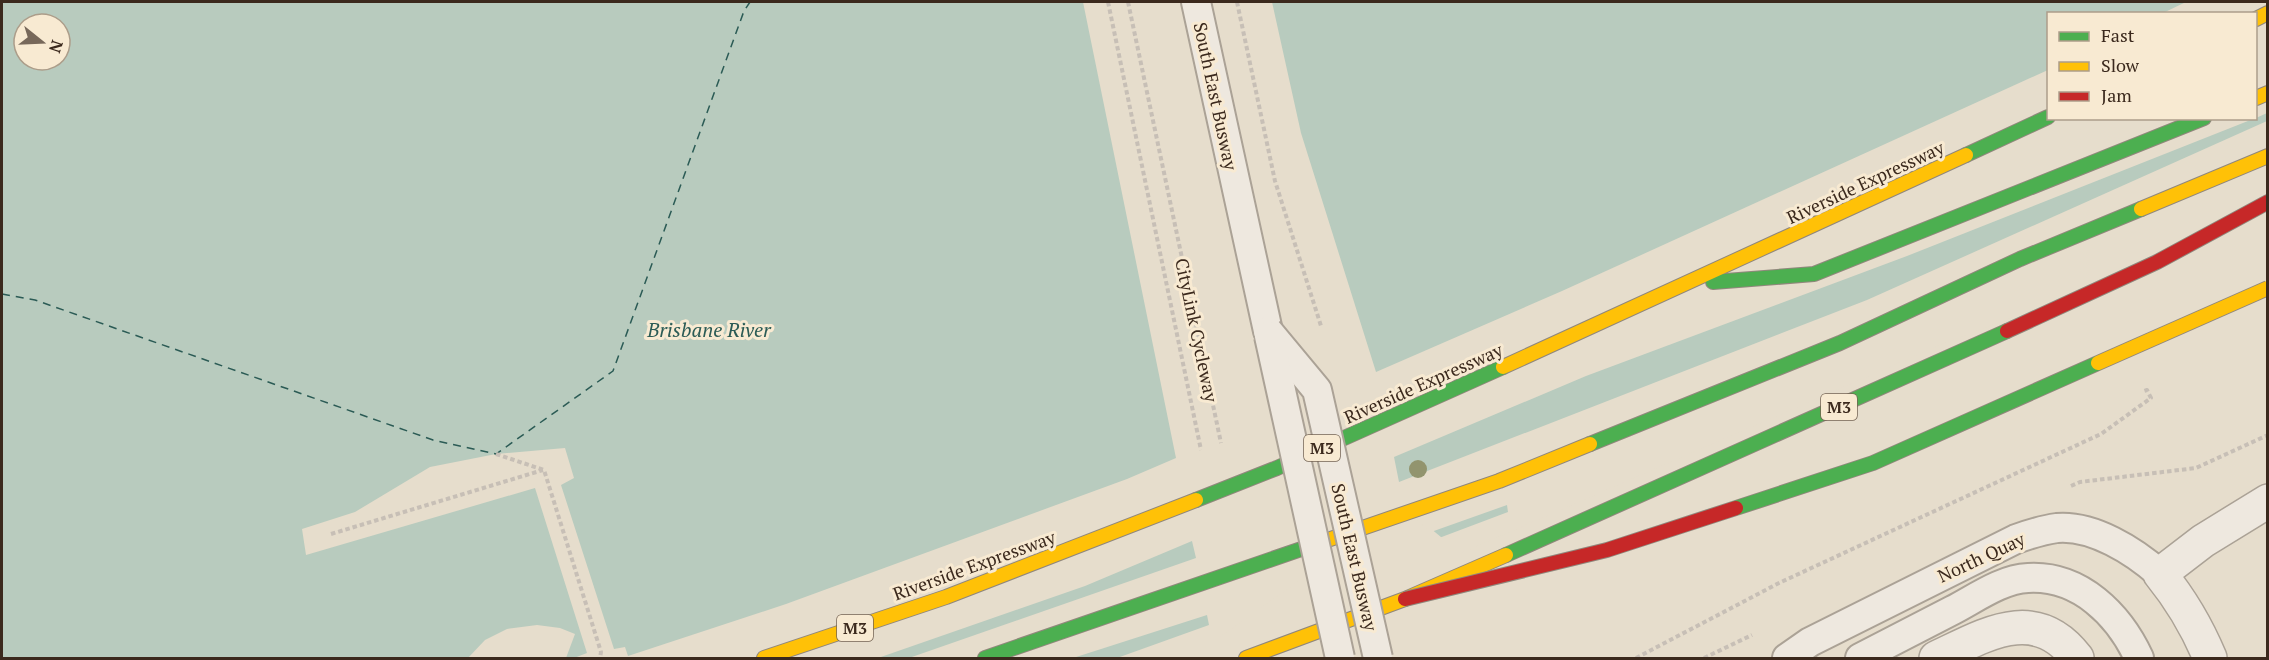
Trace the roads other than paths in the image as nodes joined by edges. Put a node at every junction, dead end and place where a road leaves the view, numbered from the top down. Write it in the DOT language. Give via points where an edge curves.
graph roads {
  1 [pos="1196,2"];
  2 [pos="2047,118"];
  3 [pos="2199,120"];
  4 [pos="2268,156"];
  5 [pos="2268,202"];
  6 [pos="1690,283"];
  7 [pos="2268,288"];
  8 [pos="1268,332"];
  9 [pos="2268,501"];
  10 [pos="2160,574"];
  11 [pos="1405,599"];
  12 [pos="764,658"];
  13 [pos="985,658"];
  14 [pos="1246,658"];
  15 [pos="1340,658"];
  16 [pos="1378,658"];
  17 [pos="1787,658"];
  18 [pos="1860,658"];
  19 [pos="1936,658"];
  20 [pos="2077,658"];
  21 [pos="2139,658"];
  22 [pos="2210,658"];
  1 -- 8 [label="lane, South East Busway"];
  2 -- 6 [label="highway, Riverside Expressway / M3"];
  3 -- 6 [label="highway, M3" via="1814,274"];
  4 -- 13 [label="highway, bridge" via="2020,259 1840,343 1500,481"];
  5 -- 11 [label="highway, M3, bridge" via="2157,262 1763,442"];
  6 -- 12 [label="highway, Riverside Expressway / M3, bridge" via="1277,468 946,597"];
  7 -- 11 [label="highway, M3, bridge" via="1873,463 1607,550"];
  8 -- 15 [label="lane, South East Busway, bridge"];
  8 -- 16 [label="lane, South East Busway, bridge" via="1317,390"];
  9 -- 10 [label="street" via="2203,541"];
  10 -- 17 [label="lane, North Quay" via="2134,554 2097,536 2059,528 2041,531 2016,539 1820,637"];
  10 -- 22 [label="street" via="2197,626"];
  11 -- 14 [label="highway, M3, bridge"];
  18 -- 21 [label="lane" via="1991,590 2027,578 2064,583 2100,603 2116,618"];
  19 -- 20 [label="street" via="2004,628 2026,627 2068,647"];
}
